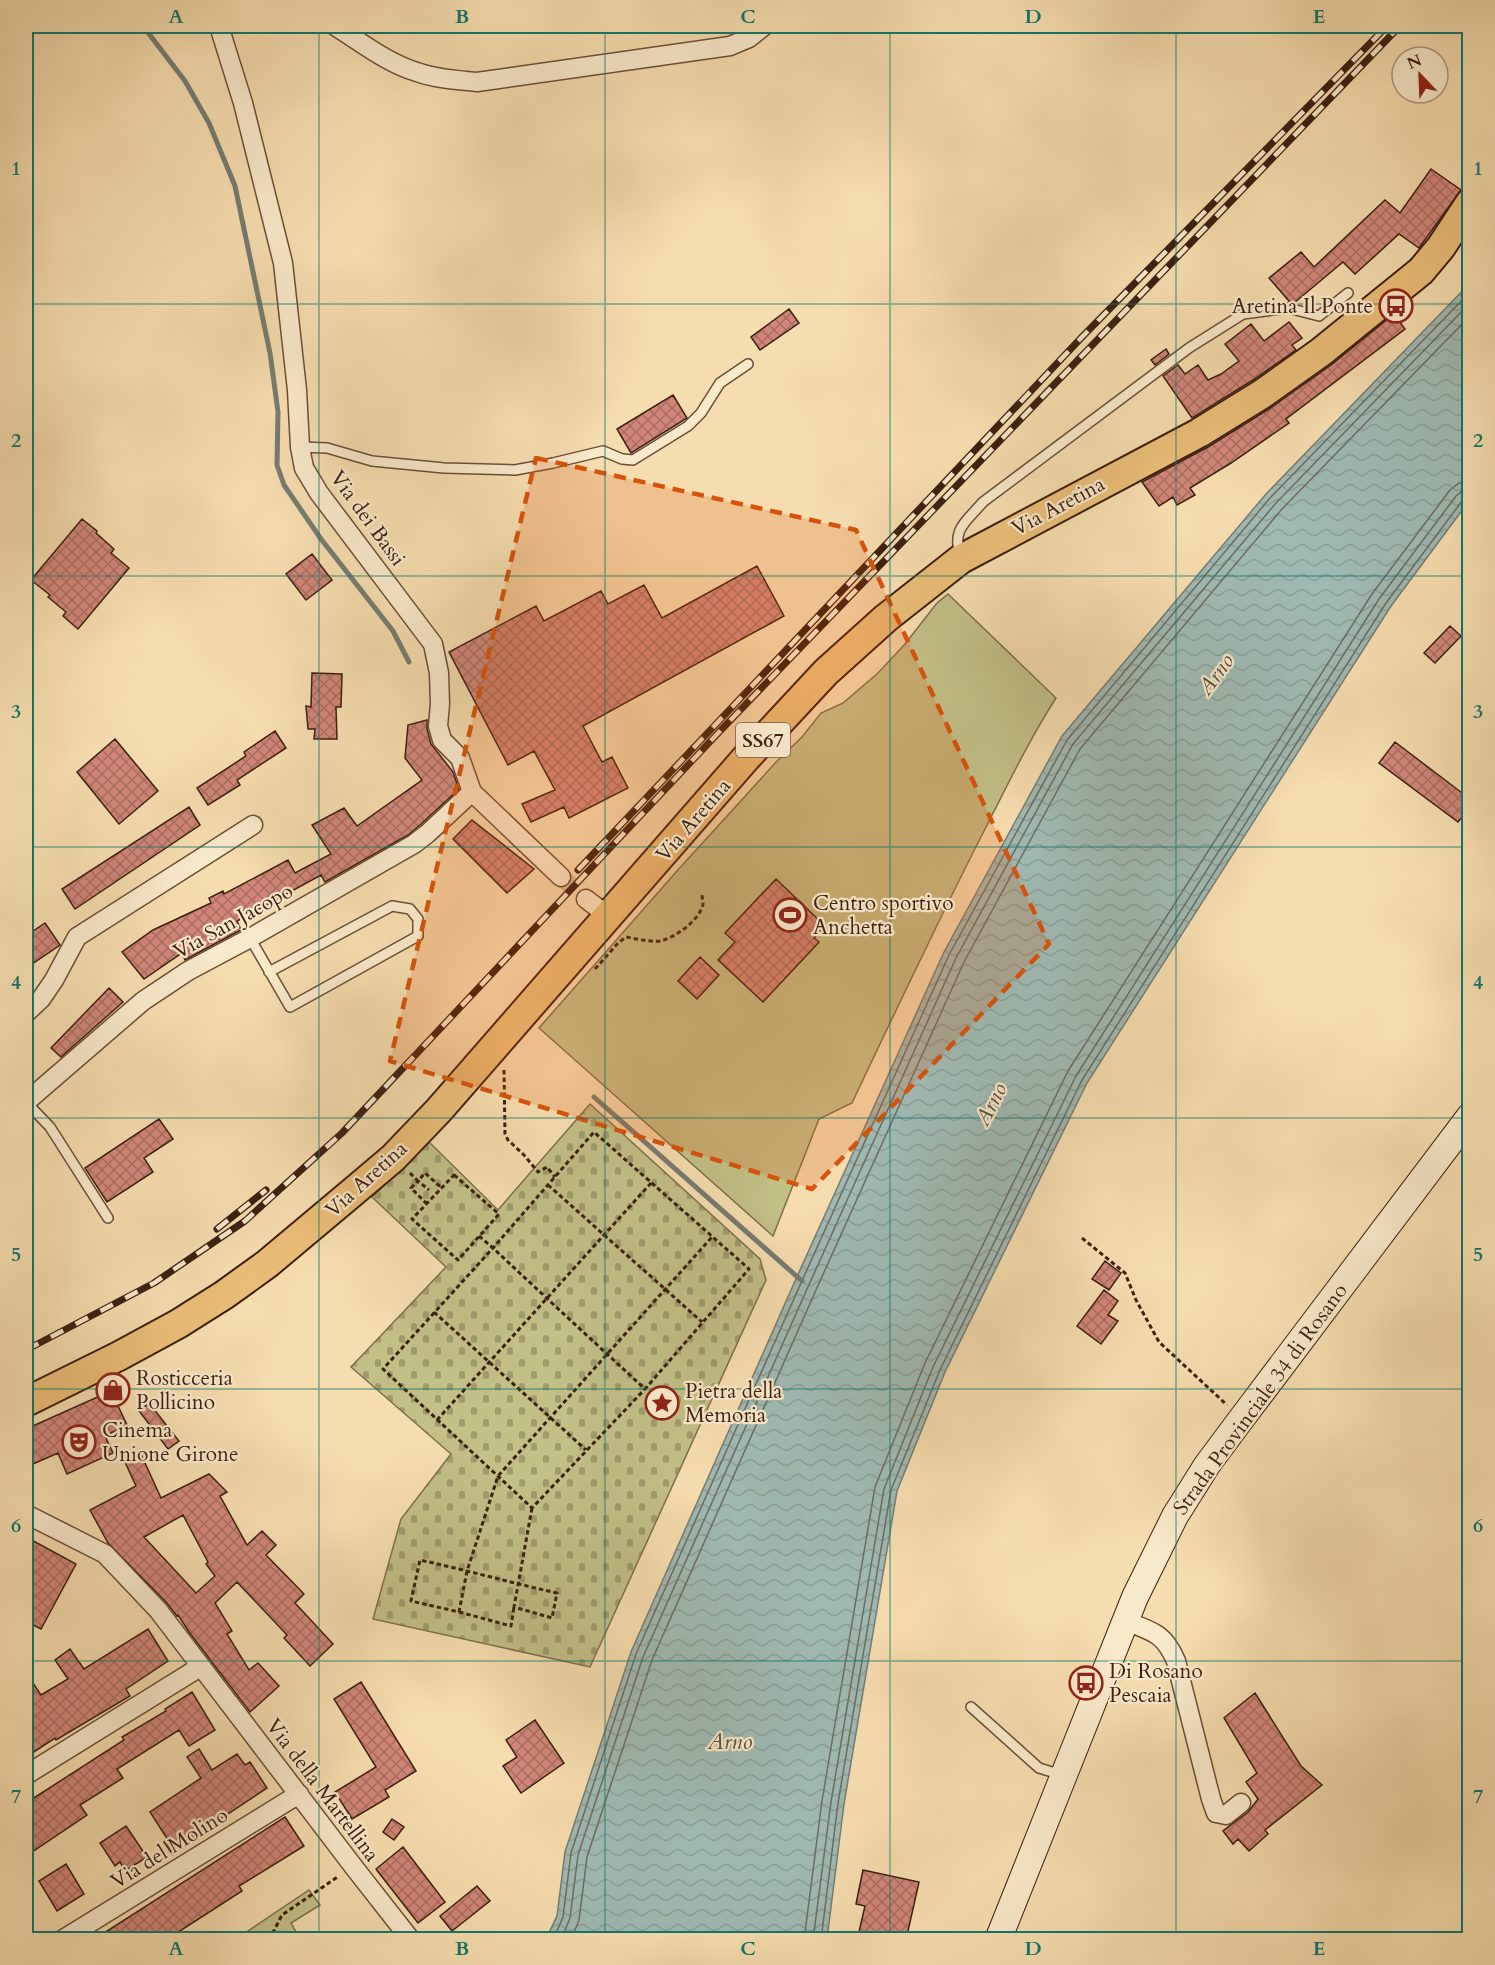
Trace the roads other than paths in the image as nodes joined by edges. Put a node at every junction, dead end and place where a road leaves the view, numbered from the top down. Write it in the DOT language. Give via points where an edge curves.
graph roads {
  1 [pos="219,26"];
  2 [pos="335,26"];
  3 [pos="764,26"];
  4 [pos="1470,203"];
  5 [pos="1348,293"];
  6 [pos="748,364"];
  7 [pos="300,447"];
  8 [pos="961,559"];
  9 [pos="472,792"];
  10 [pos="253,825"];
  11 [pos="561,877"];
  12 [pos="250,938"];
  13 [pos="269,972"];
  14 [pos="26,1013"];
  15 [pos="26,1102"];
  16 [pos="1470,1116"];
  17 [pos="108,1218"];
  18 [pos="26,1402"];
  19 [pos="26,1514"];
  20 [pos="1125,1621"];
  21 [pos="200,1667"];
  22 [pos="971,1707"];
  23 [pos="26,1775"];
  24 [pos="1064,1776"];
  25 [pos="299,1794"];
  26 [pos="1241,1803"];
  27 [pos="62,1940"];
  28 [pos="411,1940"];
  29 [pos="998,1940"];
  1 -- 7 [label="street, Via dei Bassi" via="243,103 283,263"];
  2 -- 3 [label="street" via="416,72 477,82 730,46"];
  4 -- 8 [label="main road, Via Aretina / SS67" via="1421,271 1262,394 1199,433"];
  5 -- 8 [label="lane" via="1319,316 1288,308 1243,314 1189,348 983,502 958,531"];
  6 -- 7 [label="lane" via="720,383 688,426 633,460 603,451 515,470 444,468 372,461 327,448"];
  7 -- 9 [label="street, Via dei Bassi" via="304,468 319,493 433,644 439,673 438,726 442,740 460,758"];
  8 -- 18 [label="main road, Via Aretina / SS67" via="826,672 597,907 439,1110 393,1158 224,1295 129,1351"];
  9 -- 11 [label="street, Via dei Bassi"];
  9 -- 12 [label="street, Via San Jacopo" via="414,844"];
  10 -- 14 [label="street" via="77,937 54,980"];
  12 -- 13 [label="lane"];
  12 -- 15 [label="street, Via San Jacopo" via="188,971 143,1001"];
  13 -- 13 [label="lane" via="290,1007 418,936 418,919 410,909 392,906"];
  15 -- 17 [label="lane" via="50,1128"];
  16 -- 20 [label="main road, Strada Provinciale 34 di Rosano" via="1207,1465 1175,1516"];
  19 -- 21 [label="street, Via della Martellina" via="109,1557 158,1610"];
  20 -- 24 [label="main road, Strada Provinciale 34 di Rosano"];
  20 -- 26 [label="street" via="1156,1632 1169,1645 1216,1813 1226,1815"];
  21 -- 23 [label="street"];
  21 -- 25 [label="street, Via della Martellina"];
  22 -- 24 [label="lane" via="1039,1768"];
  24 -- 29 [label="main road, Strada Provinciale 34 di Rosano"];
  25 -- 27 [label="street, Via del Molino"];
  25 -- 28 [label="street, Via della Martellina"];
}
